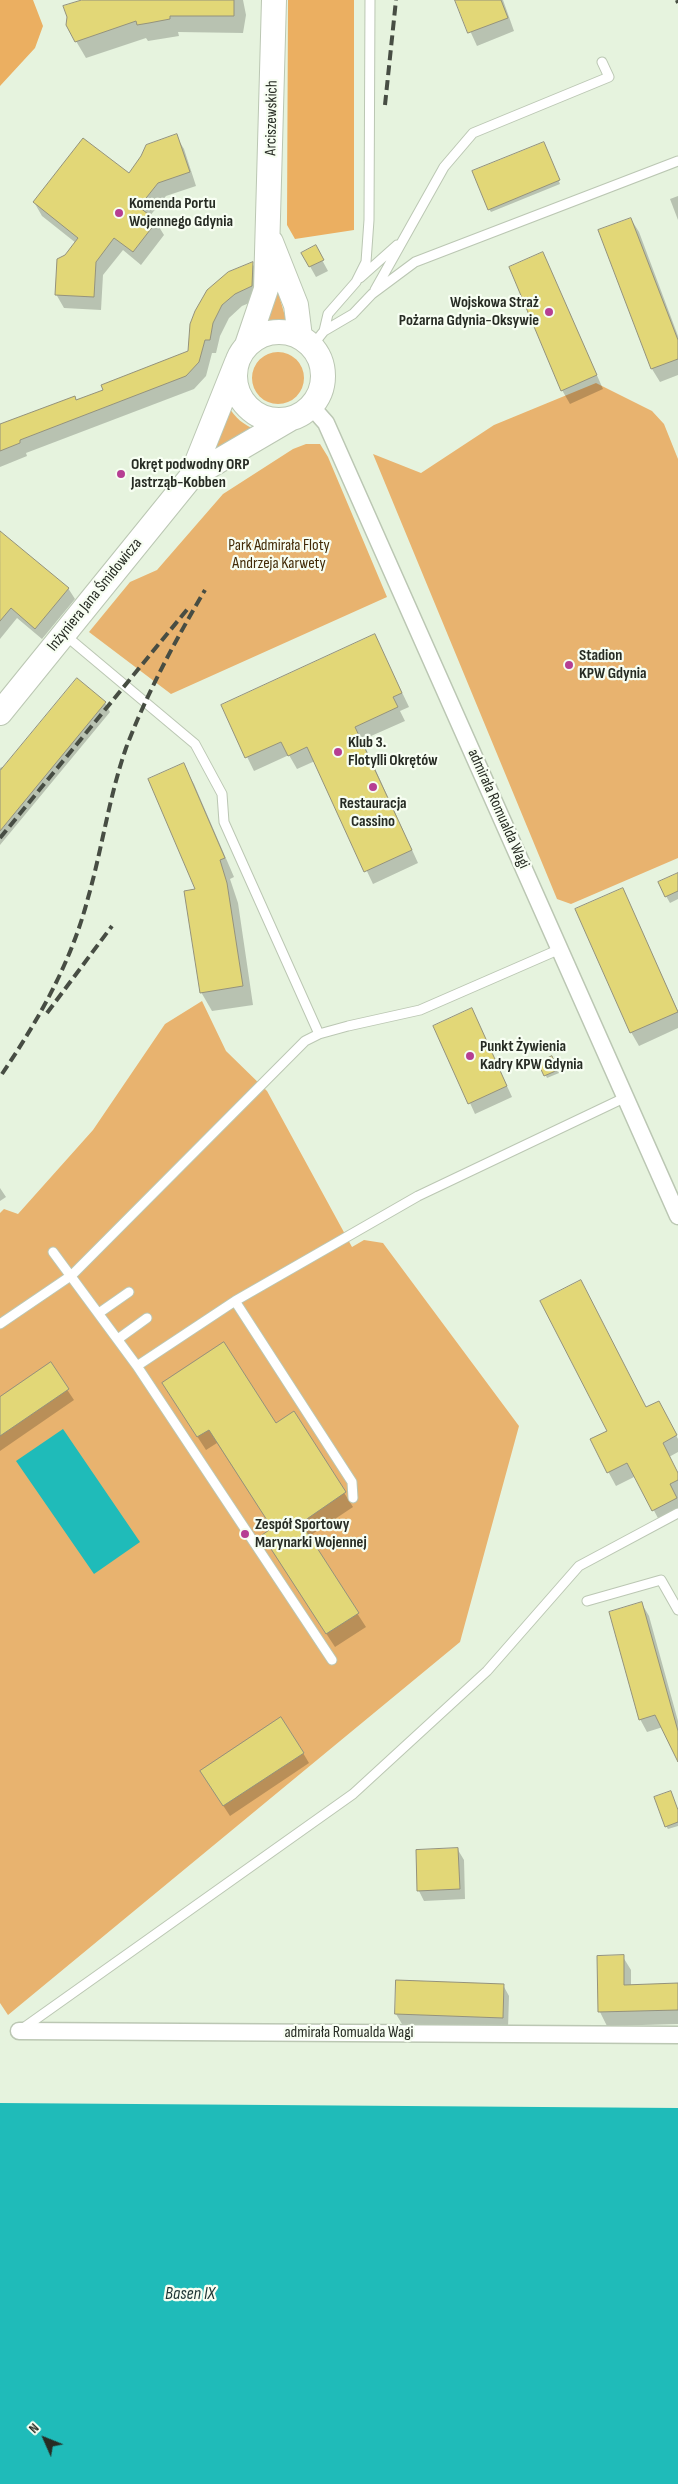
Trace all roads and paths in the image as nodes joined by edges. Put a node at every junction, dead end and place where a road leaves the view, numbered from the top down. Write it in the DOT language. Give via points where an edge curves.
graph roads {
  1 [pos="274,0"];
  2 [pos="370,0"];
  3 [pos="602,62"];
  4 [pos="678,161"];
  5 [pos="269,236"];
  6 [pos="404,240"];
  7 [pos="356,282"];
  8 [pos="372,294"];
  9 [pos="312,338"];
  10 [pos="242,354"];
  11 [pos="301,412"];
  12 [pos="192,477"];
  13 [pos="64,634"];
  14 [pos="0,713"];
  15 [pos="560,949"];
  16 [pos="319,1034"];
  17 [pos="624,1098"];
  18 [pos="678,1216"];
  19 [pos="53,1252"];
  20 [pos="72,1275"];
  21 [pos="129,1292"];
  22 [pos="235,1301"];
  23 [pos="99,1313"];
  24 [pos="147,1318"];
  25 [pos="0,1324"];
  26 [pos="118,1339"];
  27 [pos="137,1366"];
  28 [pos="353,1498"];
  29 [pos="678,1513"];
  30 [pos="587,1602"];
  31 [pos="678,1610"];
  32 [pos="332,1660"];
  33 [pos="19,2031"];
  34 [pos="678,2035"];
  1 -- 5 [label="street, Arciszewskich"];
  2 -- 7 [label="lane" via="369,220 366,262"];
  3 -- 6 [label="lane" via="609,77 473,133 444,167"];
  4 -- 8 [label="lane" via="415,262"];
  5 -- 9 [label="street, Arciszewskich"];
  5 -- 10 [label="street, Arciszewskich" via="266,289"];
  6 -- 7 [label="lane"];
  6 -- 8 [label="lane"];
  7 -- 9 [label="lane"];
  8 -- 9 [label="lane" via="353,314"];
  9 -- 10 [label="street" via="277,332 266,334"];
  9 -- 11 [label="street" via="322,381 320,390"];
  10 -- 11 [label="street" via="236,386 246,407 267,419"];
  10 -- 12 [label="street, Inżyniera Jana Śmidowicza"];
  11 -- 12 [label="street, Inżyniera Jana Śmidowicza"];
  11 -- 15 [label="street, admirała Romualda Wagi" via="326,423"];
  12 -- 13 [label="street, Inżyniera Jana Śmidowicza"];
  13 -- 14 [label="street, Inżyniera Jana Śmidowicza"];
  13 -- 16 [label="lane" via="195,744 222,794 224,822"];
  15 -- 16 [label="lane" via="420,1010"];
  15 -- 17 [label="street, admirała Romualda Wagi"];
  16 -- 20 [label="lane" via="292,1053"];
  17 -- 18 [label="street, admirała Romualda Wagi"];
  17 -- 22 [label="lane" via="418,1196"];
  19 -- 20 [label="lane"];
  20 -- 23 [label="lane"];
  20 -- 25 [label="lane"];
  21 -- 23 [label="lane"];
  22 -- 27 [label="lane"];
  22 -- 28 [label="lane" via="352,1482"];
  23 -- 26 [label="lane"];
  24 -- 26 [label="lane"];
  26 -- 27 [label="lane"];
  27 -- 32 [label="lane"];
  29 -- 33 [label="lane" via="579,1566 487,1670 353,1794"];
  30 -- 31 [label="lane" via="660,1580"];
  33 -- 34 [label="street, admirała Romualda Wagi"];
}
